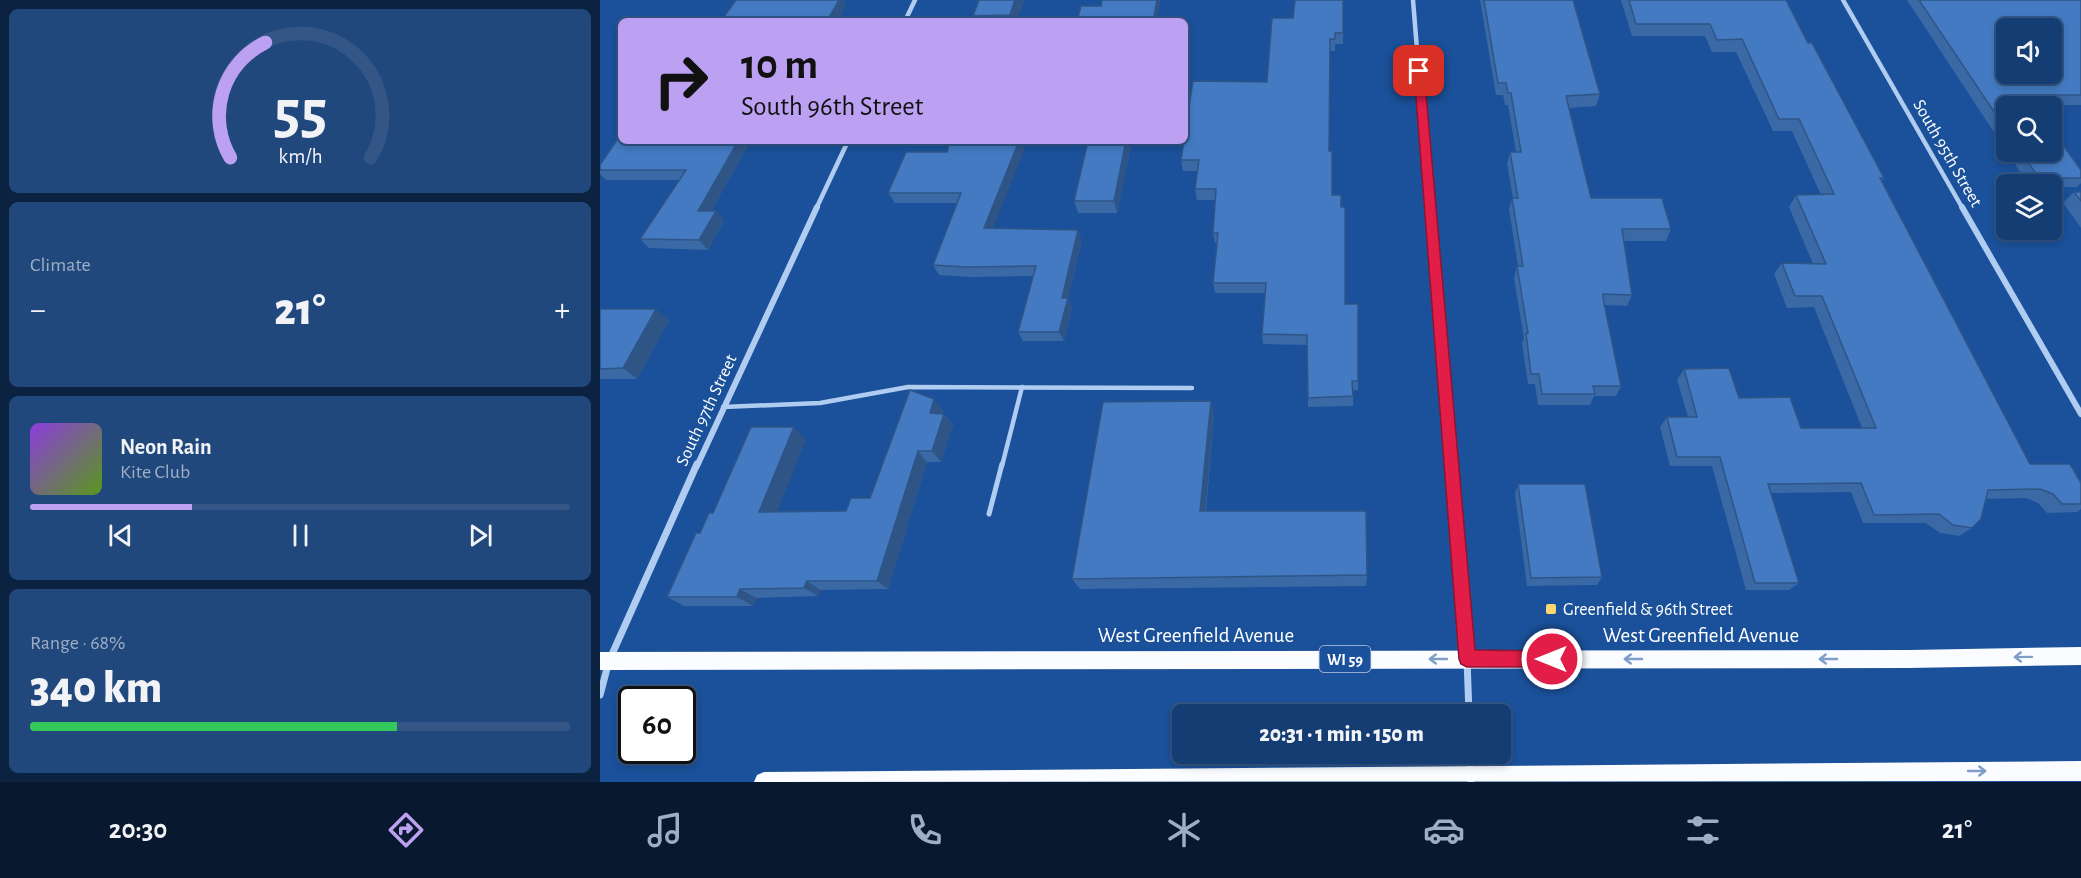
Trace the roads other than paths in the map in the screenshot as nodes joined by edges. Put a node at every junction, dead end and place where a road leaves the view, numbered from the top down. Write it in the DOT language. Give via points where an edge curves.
graph roads {
  1 [pos="915,0"];
  2 [pos="1413,0"];
  3 [pos="1843,0"];
  4 [pos="906,18"];
  5 [pos="847,144"];
  6 [pos="1022,387"];
  7 [pos="1192,388"];
  8 [pos="723,407"];
  9 [pos="2081,414"];
  10 [pos="989,514"];
  11 [pos="2081,656"];
  12 [pos="1467,659"];
  13 [pos="604,661"];
  14 [pos="600,695"];
  15 [pos="1469,704"];
  16 [pos="1470,764"];
  17 [pos="2081,771"];
  18 [pos="1471,779"];
  19 [pos="1041,780"];
  20 [pos="764,782"];
  1 -- 4 [label="street"];
  2 -- 12 [label="street"];
  3 -- 9 [label="street, South 95th Street"];
  5 -- 8 [label="street, South 97th Street"];
  6 -- 7 [label="lane"];
  6 -- 8 [label="lane" via="908,387 820,403"];
  6 -- 10 [label="lane"];
  8 -- 13 [label="street, South 97th Street"];
  11 -- 12 [label="main road, West Greenfield Avenue / WI 59, one-way"];
  12 -- 13 [label="main road, West Greenfield Avenue / WI 59, one-way"];
  12 -- 15 [label="street"];
  13 -- 14 [label="street, South 97th Street"];
  16 -- 18 [label="street"];
  18 -- 17 [label="main road, one-way"];
  18 -- 19 [label="main road"];
  19 -- 20 [label="main road"];
}
